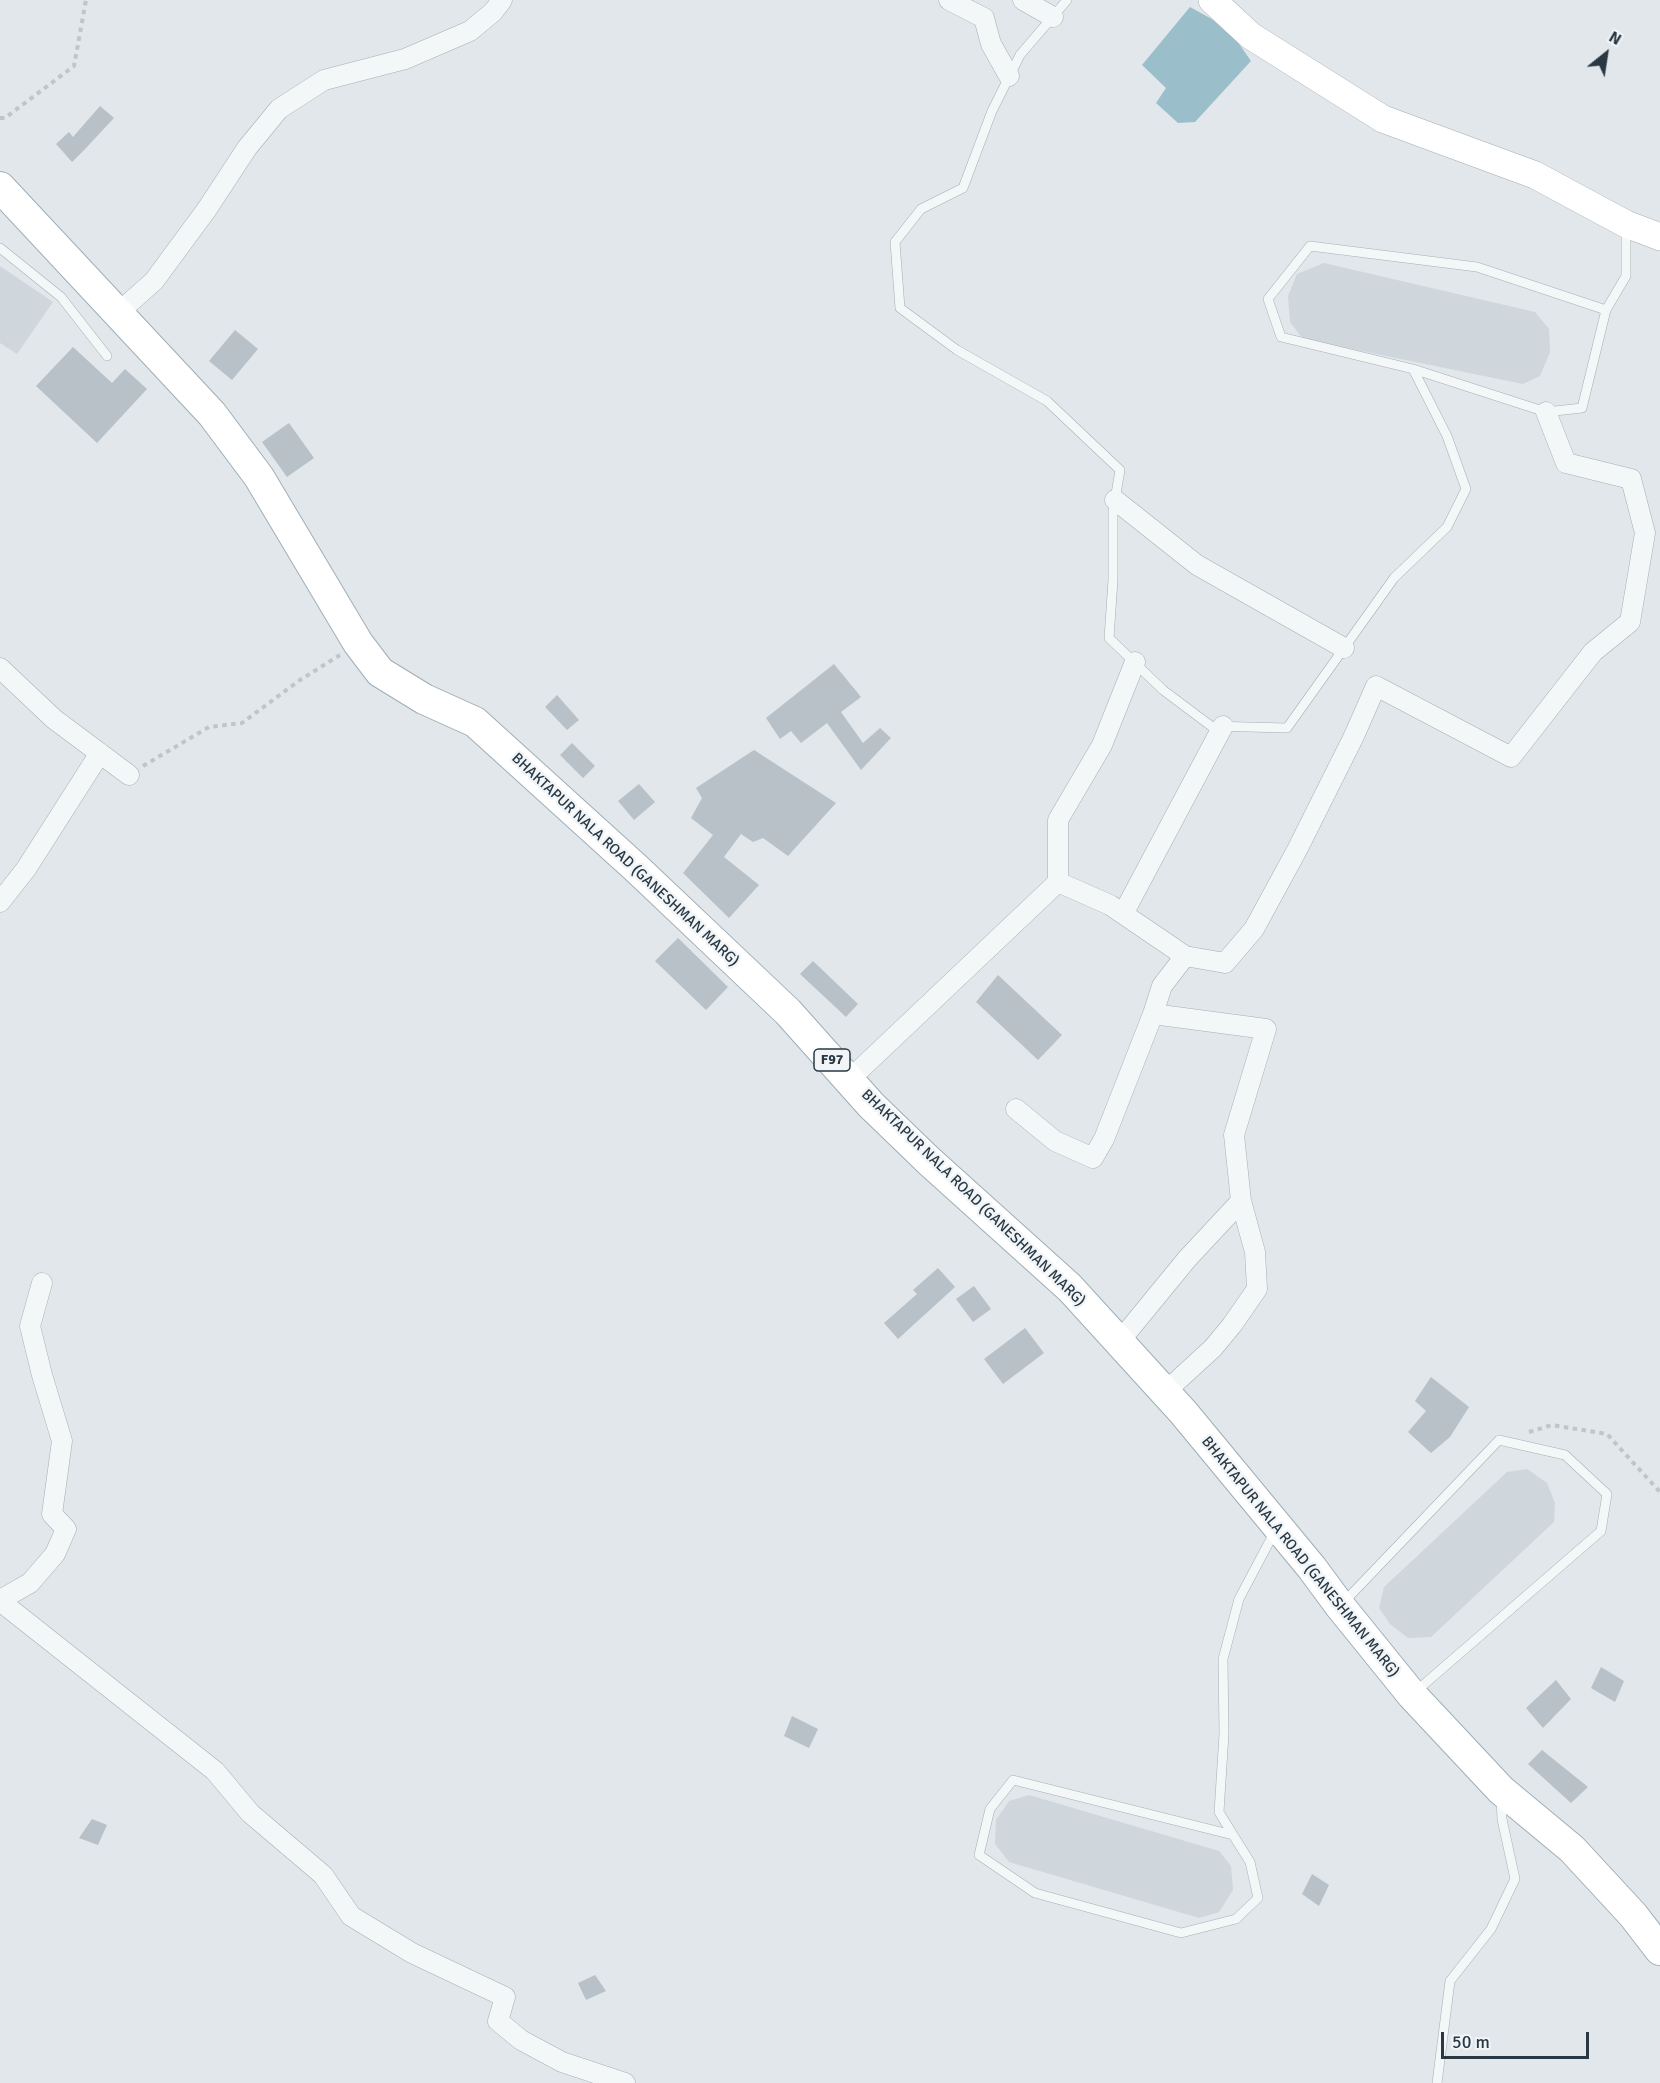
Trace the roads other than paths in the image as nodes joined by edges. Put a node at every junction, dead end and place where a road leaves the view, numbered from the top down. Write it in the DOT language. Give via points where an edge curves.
graph roads {
  1 [pos="502,0"];
  2 [pos="949,0"];
  3 [pos="1023,0"];
  4 [pos="1067,0"];
  5 [pos="1212,0"];
  6 [pos="1053,17"];
  7 [pos="1010,76"];
  8 [pos="0,187"];
  9 [pos="1626,225"];
  10 [pos="1660,237"];
  11 [pos="0,248"];
  12 [pos="1606,310"];
  13 [pos="118,313"];
  14 [pos="107,356"];
  15 [pos="1413,369"];
  16 [pos="1546,412"];
  17 [pos="1115,500"];
  18 [pos="1344,648"];
  19 [pos="1135,663"];
  20 [pos="0,668"];
  21 [pos="1223,726"];
  22 [pos="100,753"];
  23 [pos="129,775"];
  24 [pos="1058,882"];
  25 [pos="0,902"];
  26 [pos="1123,914"];
  27 [pos="1185,956"];
  28 [pos="1153,1014"];
  29 [pos="850,1079"];
  30 [pos="1016,1109"];
  31 [pos="1241,1201"];
  32 [pos="42,1283"];
  33 [pos="1119,1342"];
  34 [pos="1165,1392"];
  35 [pos="1278,1526"];
  36 [pos="0,1601"];
  37 [pos="1340,1606"];
  38 [pos="1412,1695"];
  39 [pos="1501,1790"];
  40 [pos="1233,1835"];
  41 [pos="1660,1950"];
  42 [pos="625,2083"];
  43 [pos="1437,2083"];
  1 -- 13 [label="street" via="470,31 405,59 324,80 279,109 154,281"];
  2 -- 7 [label="street" via="984,18 991,44"];
  3 -- 6 [label="street"];
  4 -- 6 [label="lane"];
  5 -- 9 [label="main road" via="1251,36 1383,119 1535,175"];
  6 -- 7 [label="lane" via="1020,56"];
  7 -- 17 [label="lane" via="992,111 963,188 921,209 895,242 900,308 957,350 1047,401 1120,470"];
  8 -- 13 [label="main road, BHAKTAPUR NALA ROAD (GANESHMAN MARG) / F97"];
  9 -- 10 [label="main road"];
  9 -- 12 [label="lane" via="1626,276"];
  11 -- 14 [label="lane" via="62,297"];
  12 -- 15 [label="lane" via="1477,267 1310,246 1268,299 1281,337"];
  12 -- 16 [label="lane" via="1582,408"];
  13 -- 29 [label="main road, BHAKTAPUR NALA ROAD (GANESHMAN MARG) / F97" via="212,414 259,477 358,643 380,672 424,699 475,722 788,1012"];
  15 -- 16 [label="lane"];
  15 -- 18 [label="lane" via="1447,436 1467,489 1447,527 1394,578"];
  16 -- 27 [label="street" via="1566,463 1631,479 1645,533 1629,622 1593,652 1511,757 1376,686 1298,850 1254,929 1225,963"];
  17 -- 18 [label="street" via="1197,565"];
  17 -- 19 [label="lane" via="1109,638"];
  18 -- 21 [label="lane" via="1287,728"];
  19 -- 21 [label="lane" via="1211,726"];
  19 -- 24 [label="street" via="1102,745 1058,820"];
  20 -- 22 [label="street" via="54,719"];
  21 -- 26 [label="street"];
  22 -- 23 [label="street"];
  22 -- 25 [label="street" via="26,869"];
  24 -- 26 [label="street"];
  24 -- 29 [label="street"];
  26 -- 27 [label="street"];
  27 -- 28 [label="street" via="1162,987"];
  28 -- 30 [label="street" via="1093,1158 1055,1141"];
  28 -- 31 [label="street" via="1266,1029 1234,1136"];
  29 -- 33 [label="main road, BHAKTAPUR NALA ROAD (GANESHMAN MARG) / F97" via="929,1161 1070,1288"];
  31 -- 33 [label="street"];
  31 -- 34 [label="street" via="1255,1252 1257,1289 1213,1348"];
  32 -- 36 [label="street" via="30,1326 62,1441 52,1514 66,1529 55,1554 30,1583"];
  33 -- 34 [label="main road, BHAKTAPUR NALA ROAD (GANESHMAN MARG) / F97"];
  34 -- 35 [label="main road, BHAKTAPUR NALA ROAD (GANESHMAN MARG) / F97"];
  35 -- 37 [label="main road, BHAKTAPUR NALA ROAD (GANESHMAN MARG) / F97"];
  35 -- 40 [label="lane" via="1239,1599 1223,1659 1219,1812"];
  36 -- 42 [label="street" via="215,1771 250,1813 323,1875 351,1916 412,1953 505,1997 498,2021 521,2040 562,2062"];
  37 -- 38 [label="main road, BHAKTAPUR NALA ROAD (GANESHMAN MARG) / F97"];
  37 -- 38 [label="lane" via="1499,1440 1565,1455 1607,1494 1601,1531"];
  38 -- 39 [label="main road, BHAKTAPUR NALA ROAD (GANESHMAN MARG) / F97"];
  39 -- 41 [label="main road, BHAKTAPUR NALA ROAD (GANESHMAN MARG) / F97" via="1572,1849"];
  39 -- 43 [label="lane" via="1502,1819 1515,1879 1491,1929 1450,1981"];
  40 -- 40 [label="lane" via="1250,1862 1258,1898 1236,1919 1181,1932 1035,1893 979,1855 990,1809 1013,1780"];
}
